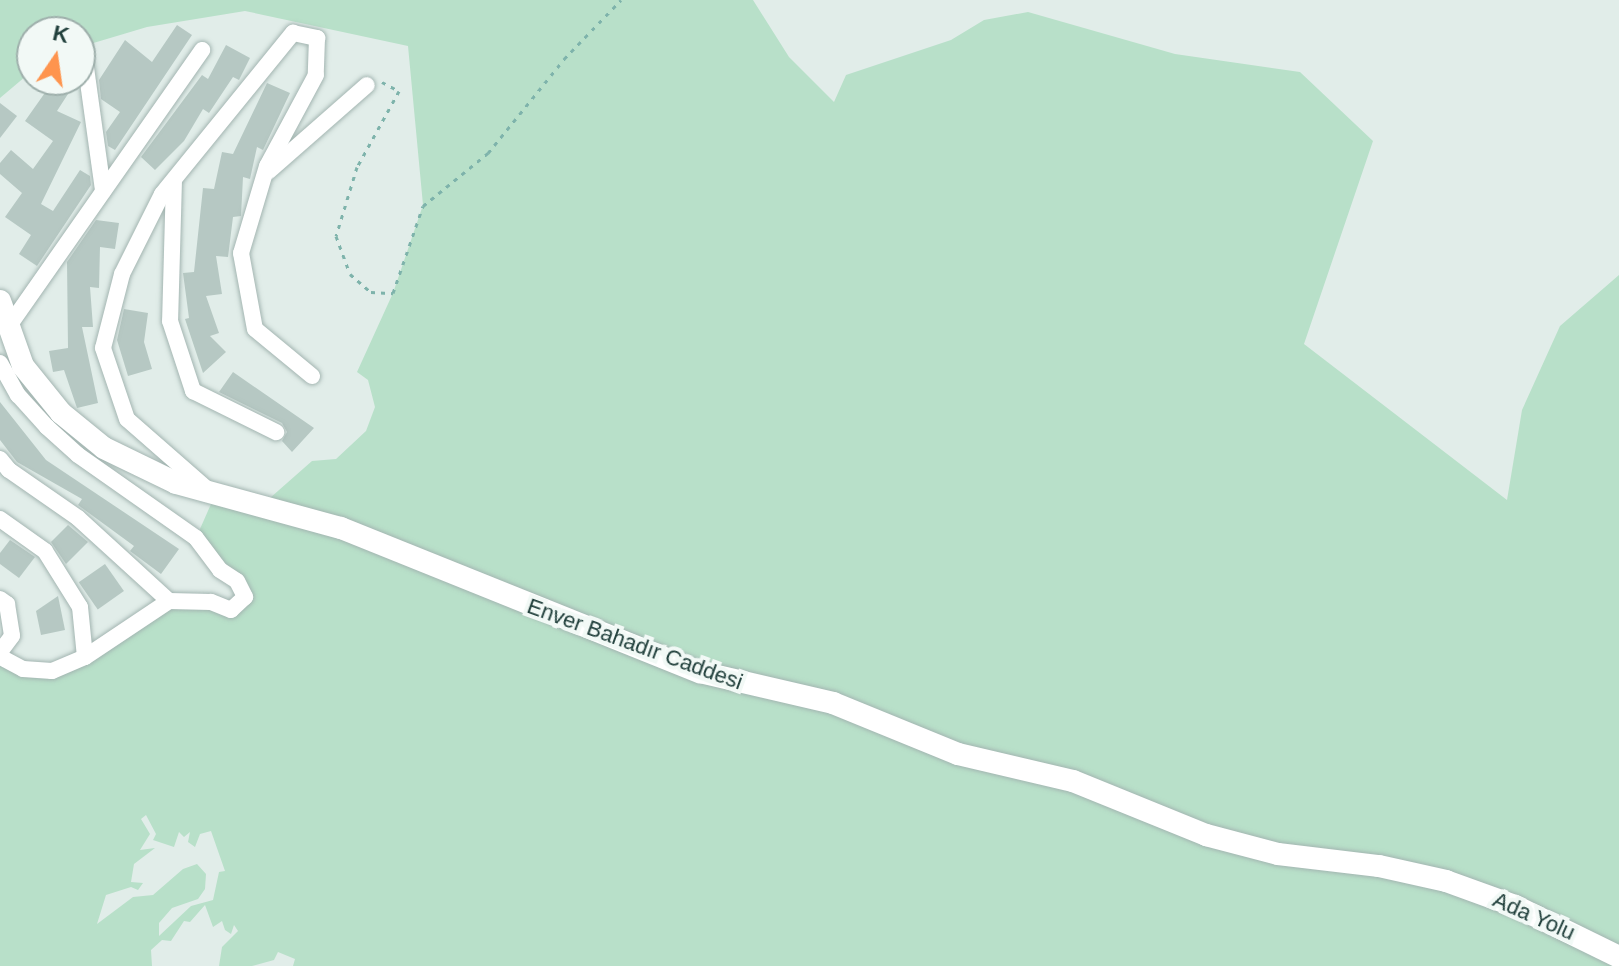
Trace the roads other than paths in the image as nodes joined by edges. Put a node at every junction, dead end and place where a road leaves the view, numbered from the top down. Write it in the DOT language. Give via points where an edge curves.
graph roads {
  1 [pos="202,50"];
  2 [pos="367,85"];
  3 [pos="90,96"];
  4 [pos="264,175"];
  5 [pos="174,180"];
  6 [pos="103,191"];
  7 [pos="3,312"];
  8 [pos="0,363"];
  9 [pos="312,376"];
  10 [pos="276,432"];
  11 [pos="0,459"];
  12 [pos="215,495"];
  13 [pos="0,519"];
  14 [pos="0,599"];
  15 [pos="169,601"];
  16 [pos="0,654"];
  17 [pos="85,657"];
  18 [pos="1446,881"];
  19 [pos="1619,957"];
  1 -- 6 [label="street"];
  2 -- 4 [label="street"];
  3 -- 6 [label="street"];
  4 -- 5 [label="street" via="316,75 317,38 293,33"];
  4 -- 9 [label="street" via="241,253 255,329"];
  5 -- 10 [label="street" via="170,321 193,391"];
  5 -- 12 [label="street" via="122,274 103,348 127,419"];
  6 -- 7 [label="street"];
  7 -- 12 [label="main road, Enver Bahadır Caddesi" via="23,366 82,430 141,467"];
  8 -- 15 [label="street" via="18,395 47,427 196,538 220,570 237,581 245,597 231,610 211,602"];
  11 -- 15 [label="street" via="78,518"];
  12 -- 18 [label="main road, Enver Bahadır Caddesi" via="341,528 700,672 859,712 928,743 1073,781 1218,839"];
  13 -- 17 [label="street" via="45,551 80,607"];
  14 -- 16 [label="street" via="7,604 12,636"];
  15 -- 17 [label="street"];
  16 -- 17 [label="street" via="23,669 52,671"];
  18 -- 19 [label="main road, Ada Yolu" via="1515,906"];
}
